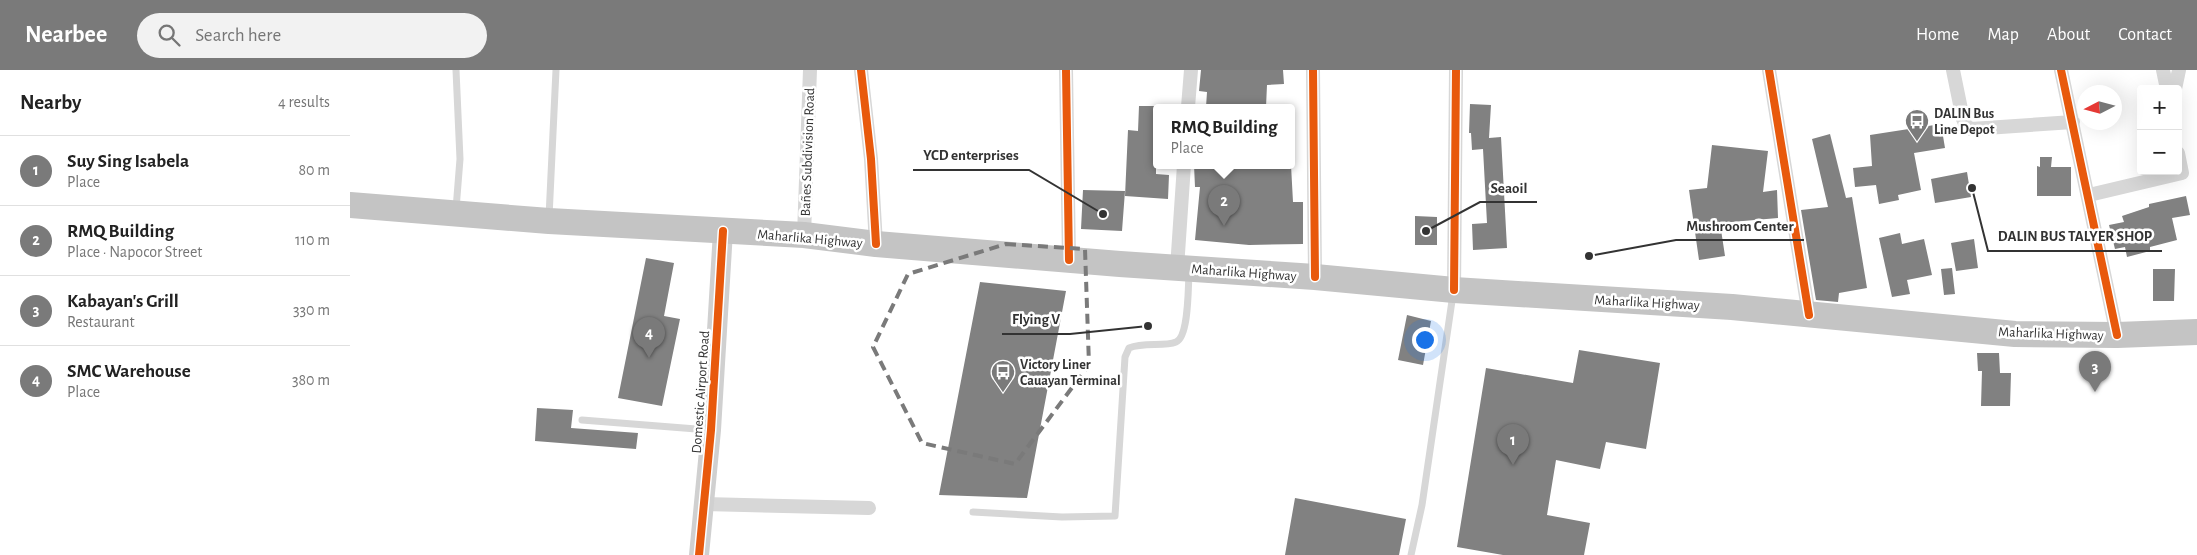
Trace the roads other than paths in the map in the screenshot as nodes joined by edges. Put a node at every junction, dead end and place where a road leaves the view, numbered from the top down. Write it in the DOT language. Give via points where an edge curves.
graph roads {
  1 [pos="456,70"];
  2 [pos="556,70"];
  3 [pos="810,70"];
  4 [pos="861,70"];
  5 [pos="1066,70"];
  6 [pos="1191,70"];
  7 [pos="1313,70"];
  8 [pos="1456,70"];
  9 [pos="1769,70"];
  10 [pos="1953,70"];
  11 [pos="2061,70"];
  12 [pos="2163,70"];
  13 [pos="2179,70"];
  14 [pos="2166,85"];
  15 [pos="2177,85"];
  16 [pos="1188,104"];
  17 [pos="2073,122"];
  18 [pos="1184,169"];
  19 [pos="2178,175"];
  20 [pos="2089,195"];
  21 [pos="350,205"];
  22 [pos="455,214"];
  23 [pos="549,221"];
  24 [pos="723,231"];
  25 [pos="804,235"];
  26 [pos="876,244"];
  27 [pos="1069,260"];
  28 [pos="1184,268"];
  29 [pos="1314,277"];
  30 [pos="1454,290"];
  31 [pos="1809,315"];
  32 [pos="2197,332"];
  33 [pos="2117,335"];
  34 [pos="582,420"];
  35 [pos="711,430"];
  36 [pos="704,504"];
  37 [pos="869,508"];
  38 [pos="973,512"];
  39 [pos="699,555"];
  40 [pos="1411,555"];
  1 -- 22 [label="lane" via="460,159"];
  2 -- 23 [label="lane"];
  3 -- 25 [label="street, Bañes Subdivision Road"];
  4 -- 26 [label="street"];
  5 -- 27 [label="street"];
  6 -- 16 [label="street"];
  7 -- 29 [label="street"];
  8 -- 30 [label="street"];
  9 -- 31 [label="street"];
  10 -- 17 [label="street" via="1963,119 1971,129"];
  11 -- 17 [label="street"];
  12 -- 14 [label="street"];
  13 -- 15 [label="street"];
  17 -- 20 [label="street"];
  18 -- 28 [label="street"];
  19 -- 20 [label="street"];
  20 -- 33 [label="street"];
  21 -- 22 [label="highway, Maharlika Highway"];
  22 -- 23 [label="highway, Maharlika Highway"];
  23 -- 24 [label="highway, Maharlika Highway"];
  24 -- 25 [label="highway, Maharlika Highway"];
  24 -- 35 [label="street, Domestic Airport Road"];
  25 -- 26 [label="highway, Maharlika Highway"];
  26 -- 27 [label="highway, Maharlika Highway"];
  27 -- 28 [label="highway, Maharlika Highway"];
  28 -- 29 [label="highway, Maharlika Highway"];
  28 -- 38 [label="lane" via="1185,326 1182,337 1176,342 1136,345 1125,357 1115,516"];
  29 -- 30 [label="highway, Maharlika Highway"];
  30 -- 31 [label="highway, Maharlika Highway" via="1732,307"];
  30 -- 40 [label="lane" via="1422,505"];
  31 -- 33 [label="highway, Maharlika Highway" via="2015,334"];
  32 -- 33 [label="highway, Maharlika Highway"];
  34 -- 35 [label="lane"];
  35 -- 36 [label="street, Domestic Airport Road"];
  36 -- 37 [label="street"];
  36 -- 39 [label="street, Domestic Airport Road"];
}
